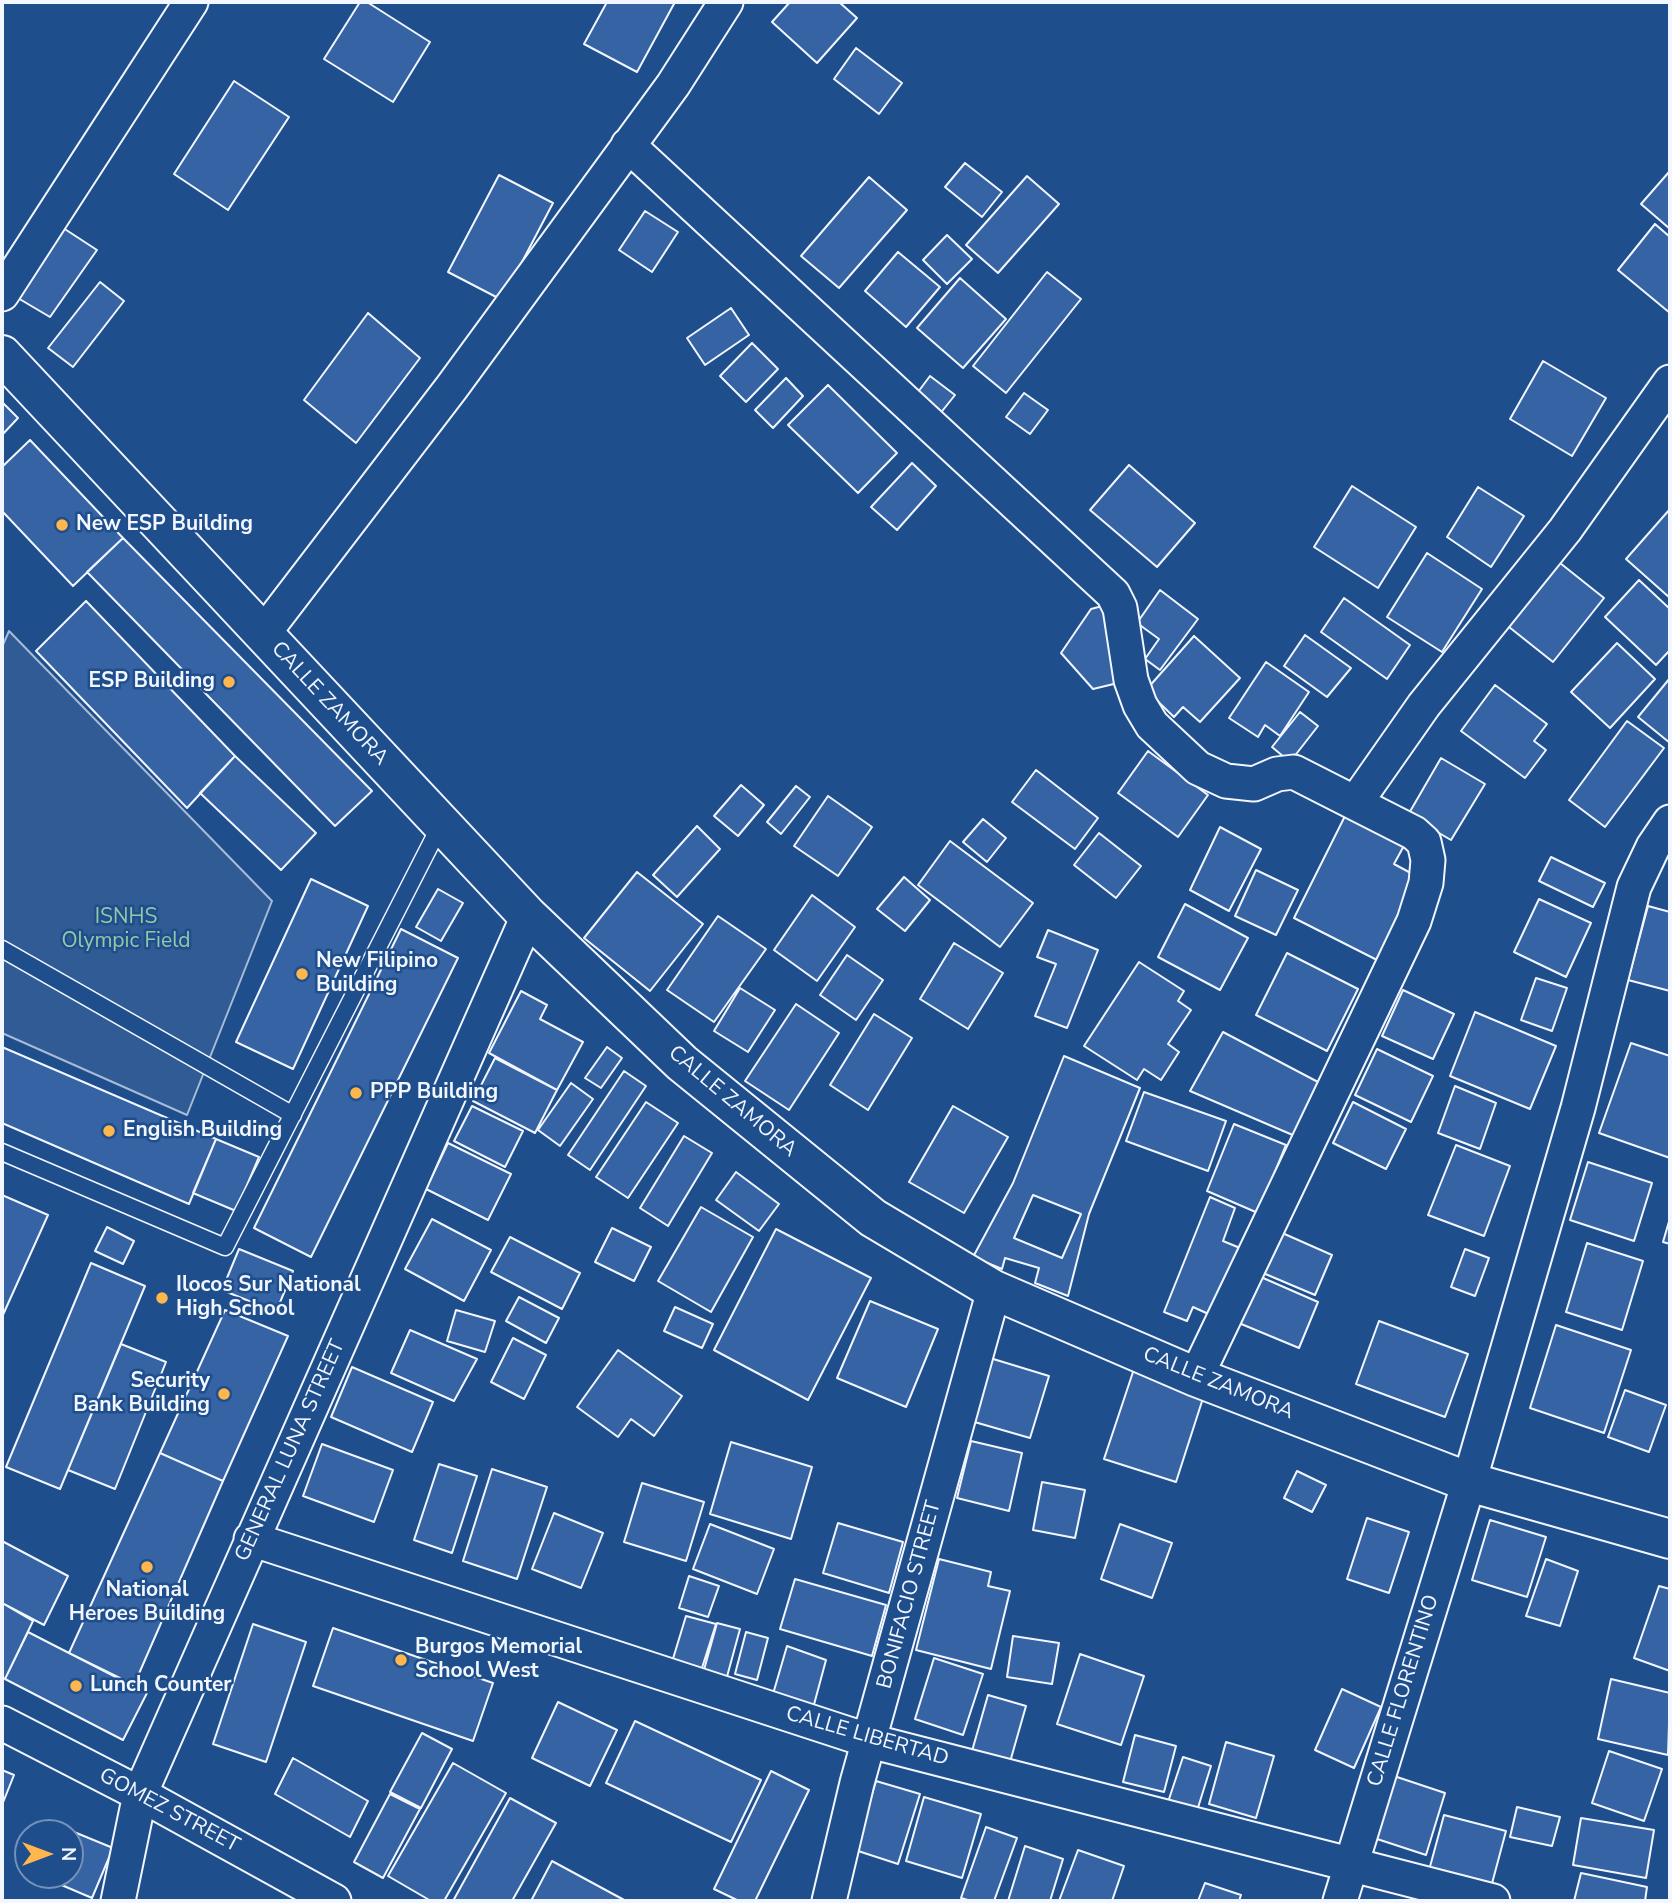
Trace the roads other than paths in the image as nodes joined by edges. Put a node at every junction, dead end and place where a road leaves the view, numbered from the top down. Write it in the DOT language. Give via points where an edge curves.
graph roads {
  1 [pos="191,2"];
  2 [pos="726,2"];
  3 [pos="628,145"];
  4 [pos="2,294"];
  5 [pos="2,355"];
  6 [pos="1670,382"];
  7 [pos="263,634"];
  8 [pos="1356,802"];
  9 [pos="1670,822"];
  10 [pos="441,824"];
  11 [pos="528,916"];
  12 [pos="2,949"];
  13 [pos="293,1115"];
  14 [pos="2,1152"];
  15 [pos="993,1290"];
  16 [pos="1196,1377"];
  17 [pos="1469,1482"];
  18 [pos="251,1539"];
  19 [pos="1670,1539"];
  20 [pos="2,1723"];
  21 [pos="870,1741"];
  22 [pos="141,1794"];
  23 [pos="1352,1867"];
  24 [pos="118,1901"];
  25 [pos="334,1901"];
  26 [pos="829,1901"];
  27 [pos="1340,1901"];
  28 [pos="1493,1901"];
  1 -- 4 [label="street"];
  2 -- 3 [label="street"];
  3 -- 7 [label="street" via="452,387"];
  3 -- 8 [label="street" via="1113,594 1121,608 1131,680 1140,705 1152,725 1198,768 1226,781 1254,784 1294,772"];
  5 -- 7 [label="street, CALLE ZAMORA"];
  6 -- 8 [label="street" via="1565,530 1424,705"];
  7 -- 10 [label="street, CALLE ZAMORA"];
  8 -- 16 [label="street" via="1424,842 1429,860 1426,883 1386,984"];
  9 -- 17 [label="street, CALLE FLORENTINO" via="1634,887 1578,1108"];
  10 -- 11 [label="street, CALLE ZAMORA"];
  10 -- 13 [label="lane"];
  11 -- 15 [label="street, CALLE ZAMORA" via="682,1063 873,1218"];
  11 -- 18 [label="street, GENERAL LUNA STREET"];
  12 -- 13 [label="lane"];
  13 -- 14 [label="lane" via="225,1247"];
  15 -- 16 [label="street, CALLE ZAMORA"];
  15 -- 21 [label="street, BONIFACIO STREET"];
  16 -- 17 [label="street, CALLE ZAMORA"];
  17 -- 19 [label="street, CALLE ZAMORA"];
  17 -- 23 [label="street, CALLE FLORENTINO"];
  18 -- 21 [label="street, CALLE LIBERTAD"];
  18 -- 22 [label="street, GENERAL LUNA STREET"];
  20 -- 22 [label="street, GOMEZ STREET"];
  21 -- 23 [label="street, CALLE LIBERTAD"];
  21 -- 26 [label="street, BONIFACIO STREET"];
  22 -- 24 [label="street, GENERAL LUNA STREET"];
  22 -- 25 [label="street, GOMEZ STREET"];
  23 -- 27 [label="street, CALLE FLORENTINO"];
  23 -- 28 [label="street, CALLE LIBERTAD"];
}
